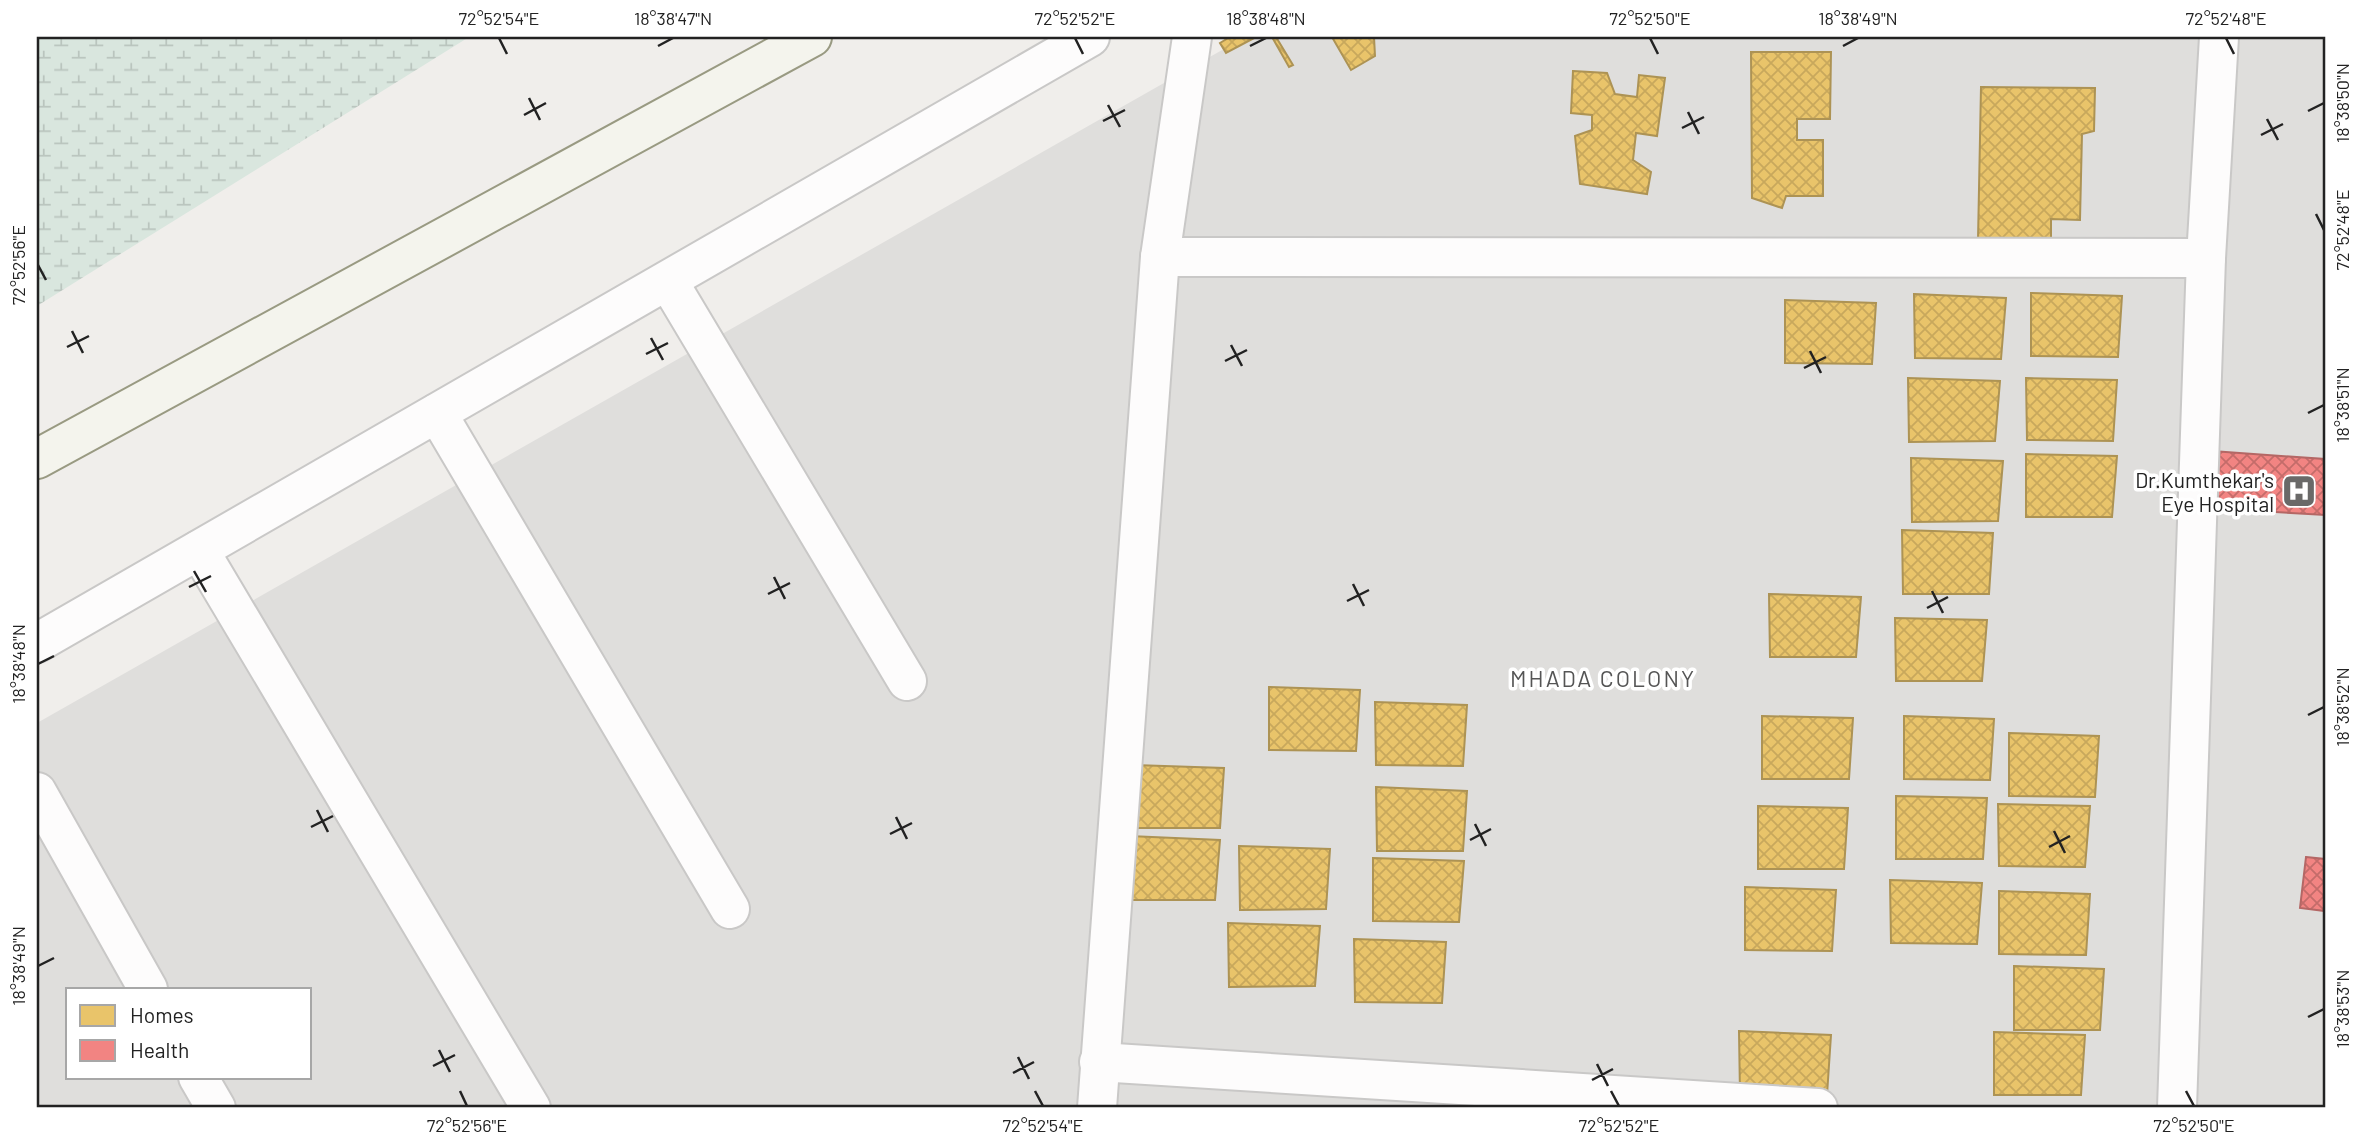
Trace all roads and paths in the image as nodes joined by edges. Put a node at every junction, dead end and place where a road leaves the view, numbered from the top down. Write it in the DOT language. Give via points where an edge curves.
graph roads {
  1 [pos="812,37"];
  2 [pos="1090,37"];
  3 [pos="1192,37"];
  4 [pos="2219,37"];
  5 [pos="1160,257"];
  6 [pos="2206,258"];
  7 [pos="668,281"];
  8 [pos="437,413"];
  9 [pos="37,459"];
  10 [pos="200,550"];
  11 [pos="37,643"];
  12 [pos="907,681"];
  13 [pos="37,792"];
  14 [pos="730,909"];
  15 [pos="147,988"];
  16 [pos="1099,1062"];
  17 [pos="199,1078"];
  18 [pos="216,1108"];
  19 [pos="531,1108"];
  20 [pos="1097,1108"];
  21 [pos="1818,1108"];
  22 [pos="2177,1108"];
  1 -- 9 [label="main road"];
  2 -- 7 [label="street"];
  3 -- 5 [label="street"];
  4 -- 6 [label="street"];
  5 -- 6 [label="street"];
  5 -- 16 [label="street"];
  6 -- 22 [label="street"];
  7 -- 8 [label="street"];
  7 -- 12 [label="street"];
  8 -- 10 [label="street"];
  8 -- 14 [label="street"];
  10 -- 11 [label="street"];
  10 -- 19 [label="street"];
  13 -- 15 [label="street"];
  16 -- 20 [label="street"];
  16 -- 21 [label="street"];
  17 -- 18 [label="street"];
}
